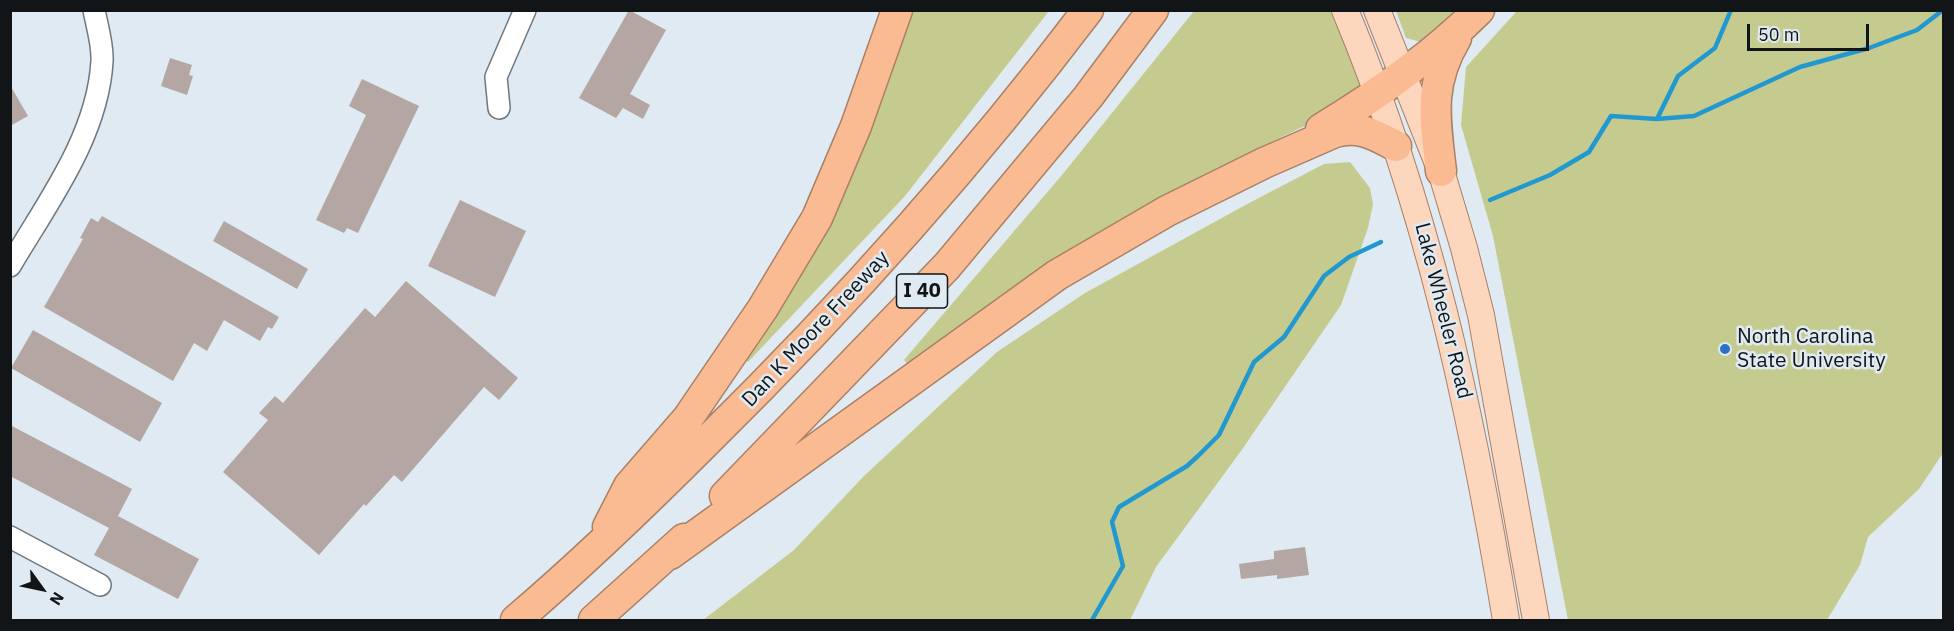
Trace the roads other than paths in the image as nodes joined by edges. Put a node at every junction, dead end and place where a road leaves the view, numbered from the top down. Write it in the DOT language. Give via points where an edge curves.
graph roads {
  1 [pos="94,10"];
  2 [pos="525,10"];
  3 [pos="897,10"];
  4 [pos="1088,10"];
  5 [pos="1153,10"];
  6 [pos="1345,10"];
  7 [pos="1377,10"];
  8 [pos="1470,19"];
  9 [pos="1402,74"];
  10 [pos="1378,92"];
  11 [pos="499,108"];
  12 [pos="1396,146"];
  13 [pos="1264,163"];
  14 [pos="1441,171"];
  15 [pos="10,266"];
  16 [pos="10,537"];
  17 [pos="598,546"];
  18 [pos="670,554"];
  19 [pos="100,585"];
  20 [pos="516,621"];
  21 [pos="594,621"];
  22 [pos="1506,621"];
  23 [pos="1536,621"];
  1 -- 15 [label="street" via="102,58 99,92 85,136"];
  2 -- 11 [label="street" via="496,77"];
  3 -- 17 [label="highway" via="856,126 817,218 763,308 688,418 629,486"];
  4 -- 17 [label="highway, Dan K Moore Freeway / I 40" via="974,152 855,289 758,392"];
  5 -- 18 [label="highway, I 40" via="1088,97 947,266"];
  6 -- 10 [label="main road, Lake Wheeler Road"];
  7 -- 9 [label="main road, Lake Wheeler Road"];
  8 -- 9 [label="highway"];
  8 -- 14 [label="highway" via="1441,66 1434,95"];
  9 -- 10 [label="highway"];
  9 -- 14 [label="main road, Lake Wheeler Road"];
  10 -- 12 [label="main road, Lake Wheeler Road"];
  10 -- 13 [label="highway"];
  12 -- 13 [label="highway" via="1369,132 1347,129"];
  12 -- 22 [label="main road, Lake Wheeler Road" via="1425,234 1452,339 1475,442"];
  13 -- 18 [label="highway" via="1167,211 1057,274"];
  14 -- 23 [label="main road, Lake Wheeler Road" via="1481,315"];
  16 -- 19 [label="street"];
  17 -- 20 [label="highway, Dan K Moore Freeway / I 40"];
  18 -- 21 [label="highway, I 40"];
}
